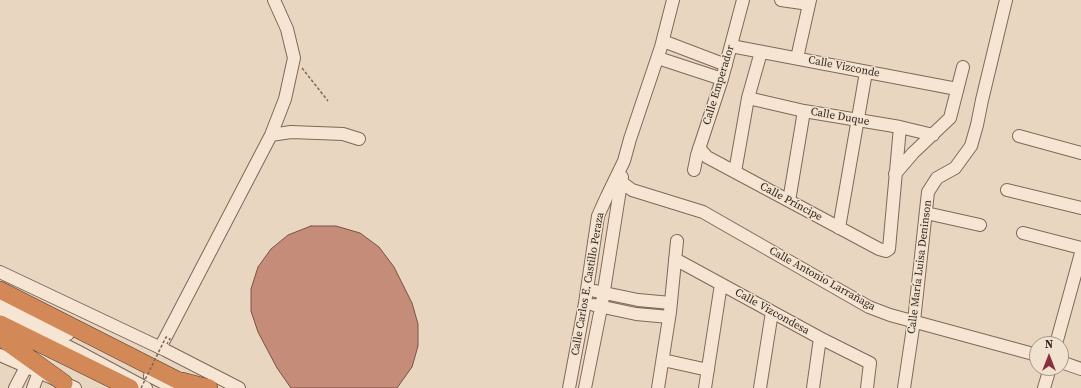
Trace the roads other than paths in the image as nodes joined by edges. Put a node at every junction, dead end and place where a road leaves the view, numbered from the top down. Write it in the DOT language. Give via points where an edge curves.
graph roads {
  1 [pos="274,0"];
  2 [pos="673,0"];
  3 [pos="743,0"];
  4 [pos="781,0"];
  5 [pos="1006,0"];
  6 [pos="809,2"];
  7 [pos="662,41"];
  8 [pos="731,46"];
  9 [pos="686,50"];
  10 [pos="761,52"];
  11 [pos="658,58"];
  12 [pos="797,58"];
  13 [pos="680,65"];
  14 [pos="726,65"];
  15 [pos="963,67"];
  16 [pos="866,72"];
  17 [pos="722,79"];
  18 [pos="957,89"];
  19 [pos="748,98"];
  20 [pos="804,111"];
  21 [pos="857,121"];
  22 [pos="900,127"];
  23 [pos="271,135"];
  24 [pos="933,135"];
  25 [pos="1019,136"];
  26 [pos="359,139"];
  27 [pos="699,148"];
  28 [pos="1081,153"];
  29 [pos="694,170"];
  30 [pos="735,172"];
  31 [pos="895,174"];
  32 [pos="619,180"];
  33 [pos="1007,190"];
  34 [pos="789,201"];
  35 [pos="1081,208"];
  36 [pos="926,213"];
  37 [pos="980,225"];
  38 [pos="840,228"];
  39 [pos="1023,233"];
  40 [pos="677,241"];
  41 [pos="1081,248"];
  42 [pos="675,259"];
  43 [pos="1080,260"];
  44 [pos="0,272"];
  45 [pos="722,284"];
  46 [pos="587,289"];
  47 [pos="0,290"];
  48 [pos="604,293"];
  49 [pos="638,300"];
  50 [pos="0,301"];
  51 [pos="585,303"];
  52 [pos="671,303"];
  53 [pos="601,307"];
  54 [pos="0,312"];
  55 [pos="772,312"];
  56 [pos="636,314"];
  57 [pos="669,317"];
  58 [pos="914,321"];
  59 [pos="0,324"];
  60 [pos="1058,336"];
  61 [pos="0,337"];
  62 [pos="820,338"];
  63 [pos="164,346"];
  64 [pos="1029,353"];
  65 [pos="0,355"];
  66 [pos="663,360"];
  67 [pos="1069,365"];
  68 [pos="26,367"];
  69 [pos="1081,369"];
  70 [pos="708,370"];
  71 [pos="39,372"];
  72 [pos="1048,376"];
  73 [pos="175,384"];
  74 [pos="70,386"];
  75 [pos="15,388"];
  76 [pos="33,388"];
  77 [pos="130,388"];
  78 [pos="146,388"];
  79 [pos="193,388"];
  80 [pos="209,388"];
  81 [pos="239,388"];
  82 [pos="569,388"];
  83 [pos="584,388"];
  84 [pos="658,388"];
  85 [pos="706,388"];
  86 [pos="760,388"];
  87 [pos="813,388"];
  88 [pos="867,388"];
  89 [pos="904,388"];
  90 [pos="1044,388"];
  1 -- 23 [label="street" via="287,29 294,58 285,99"];
  2 -- 7 [label="street, Calle Carlos E. Castillo Peraza"];
  3 -- 8 [label="street, Calle Emperador"];
  4 -- 6 [label="street"];
  5 -- 36 [label="street, Calle María Luisa Deninson" via="970,146 955,168 937,178 928,192"];
  6 -- 12 [label="street"];
  7 -- 9 [label="street"];
  7 -- 11 [label="street, Calle Carlos E. Castillo Peraza"];
  8 -- 10 [label="street, Calle Vizconde"];
  8 -- 14 [label="street, Calle Emperador"];
  9 -- 13 [label="street"];
  9 -- 14 [label="street"];
  10 -- 12 [label="street, Calle Vizconde"];
  10 -- 19 [label="street"];
  11 -- 13 [label="street"];
  11 -- 32 [label="street, Calle Carlos E. Castillo Peraza" via="630,139"];
  12 -- 16 [label="street, Calle Vizconde"];
  13 -- 17 [label="street"];
  14 -- 17 [label="street, Calle Emperador"];
  15 -- 18 [label="street"];
  16 -- 18 [label="street, Calle Vizconde"];
  16 -- 21 [label="street"];
  17 -- 27 [label="street, Calle Emperador"];
  18 -- 24 [label="street" via="950,118"];
  19 -- 20 [label="street, Calle Duque"];
  19 -- 30 [label="street"];
  20 -- 21 [label="street, Calle Duque"];
  20 -- 34 [label="street"];
  21 -- 22 [label="street, Calle Duque"];
  21 -- 38 [label="street"];
  22 -- 24 [label="street, Calle Duque"];
  22 -- 31 [label="street"];
  23 -- 26 [label="street" via="291,132 342,134"];
  23 -- 63 [label="street"];
  24 -- 31 [label="street"];
  25 -- 28 [label="street"];
  27 -- 29 [label="street, Calle Emperador"];
  27 -- 30 [label="street, Calle Príncipe" via="707,157"];
  30 -- 34 [label="street, Calle Príncipe"];
  31 -- 38 [label="street, Calle Príncipe" via="889,249 880,249"];
  32 -- 46 [label="street, Calle Carlos E. Castillo Peraza" via="607,196 598,216"];
  32 -- 48 [label="street, Calle Carlos E. Castillo Peraza"];
  32 -- 58 [label="street, Calle Antonio Larrañaga" via="632,190 704,212 869,307"];
  33 -- 35 [label="street"];
  34 -- 38 [label="street, Calle Príncipe"];
  36 -- 37 [label="street"];
  36 -- 58 [label="street, Calle María Luisa Deninson"];
  39 -- 41 [label="street"];
  40 -- 42 [label="street"];
  42 -- 45 [label="street, Calle Vizcondesa"];
  42 -- 52 [label="street"];
  43 -- 60 [label="street"];
  44 -- 63 [label="street"];
  45 -- 55 [label="street, Calle Vizcondesa"];
  45 -- 70 [label="street"];
  46 -- 48 [label="street"];
  46 -- 51 [label="street, Calle Carlos E. Castillo Peraza"];
  47 -- 73 [label="highway"];
  48 -- 49 [label="street"];
  48 -- 53 [label="street, Calle Carlos E. Castillo Peraza"];
  49 -- 52 [label="street"];
  49 -- 56 [label="street"];
  50 -- 73 [label="street"];
  51 -- 53 [label="street"];
  51 -- 82 [label="street, Calle Carlos E. Castillo Peraza"];
  52 -- 57 [label="street"];
  53 -- 56 [label="street"];
  53 -- 83 [label="street, Calle Carlos E. Castillo Peraza"];
  54 -- 78 [label="street"];
  55 -- 62 [label="street, Calle Vizcondesa"];
  55 -- 86 [label="street"];
  56 -- 57 [label="street"];
  57 -- 66 [label="street"];
  58 -- 64 [label="street, Calle Antonio Larrañaga"];
  58 -- 89 [label="street, Calle María Luisa Deninson"];
  59 -- 77 [label="highway"];
  61 -- 74 [label="highway"];
  62 -- 87 [label="street"];
  62 -- 88 [label="street, Calle Vizcondesa" via="870,363"];
  63 -- 81 [label="street"];
  65 -- 68 [label="street"];
  66 -- 70 [label="street"];
  66 -- 84 [label="street"];
  67 -- 69 [label="street"];
  68 -- 71 [label="street"];
  68 -- 75 [label="street"];
  70 -- 85 [label="street"];
  71 -- 74 [label="street"];
  71 -- 76 [label="street"];
  72 -- 90 [label="street"];
  73 -- 79 [label="highway"];
  73 -- 80 [label="highway"];
}
